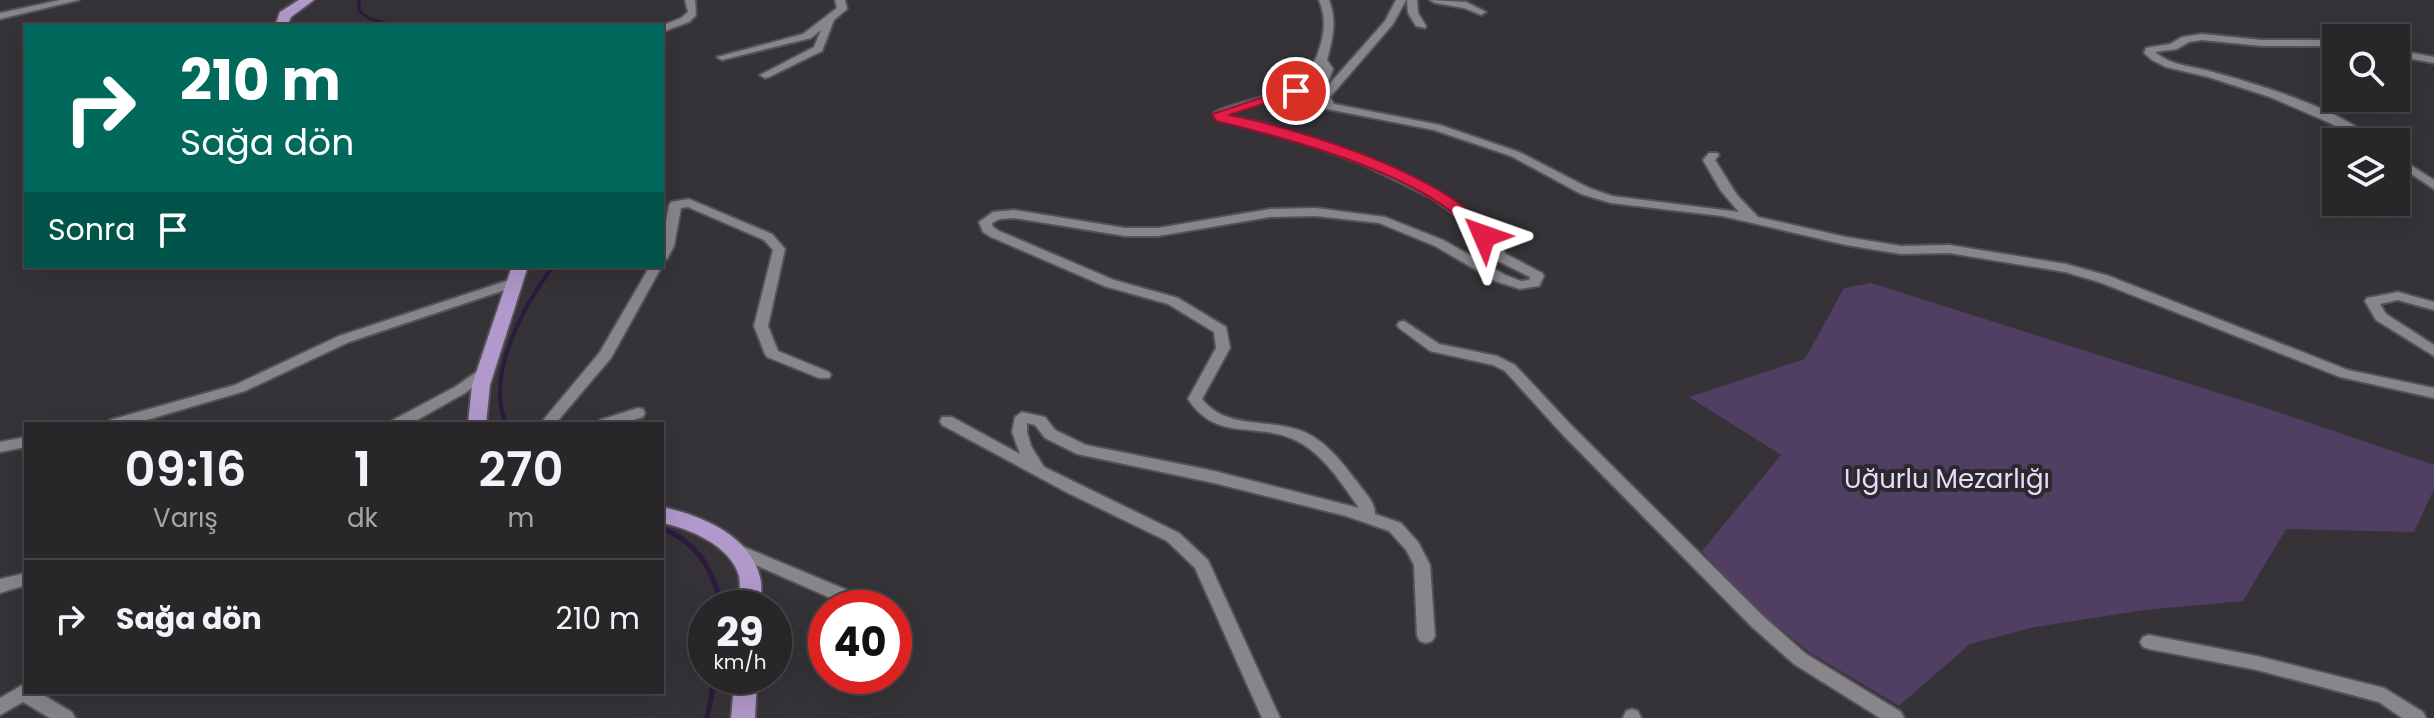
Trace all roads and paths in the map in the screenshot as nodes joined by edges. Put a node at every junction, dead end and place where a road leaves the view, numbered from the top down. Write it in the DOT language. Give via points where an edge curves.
graph roads {
  1 [pos="74,0"];
  2 [pos="308,0"];
  3 [pos="690,0"];
  4 [pos="840,0"];
  5 [pos="1324,0"];
  6 [pos="1401,0"];
  7 [pos="1412,0"];
  8 [pos="1435,0"];
  9 [pos="1481,12"];
  10 [pos="0,16"];
  11 [pos="830,21"];
  12 [pos="282,24"];
  13 [pos="1421,26"];
  14 [pos="664,28"];
  15 [pos="2322,43"];
  16 [pos="2410,56"];
  17 [pos="722,57"];
  18 [pos="1322,60"];
  19 [pos="2434,60"];
  20 [pos="765,75"];
  21 [pos="1327,105"];
  22 [pos="2350,128"];
  23 [pos="1713,155"];
  24 [pos="2410,169"];
  25 [pos="2434,185"];
  26 [pos="1755,219"];
  27 [pos="664,253"];
  28 [pos="655,268"];
  29 [pos="517,274"];
  30 [pos="2430,300"];
  31 [pos="1404,325"];
  32 [pos="2434,351"];
  33 [pos="485,371"];
  34 [pos="824,375"];
  35 [pos="2434,393"];
  36 [pos="638,413"];
  37 [pos="947,421"];
  38 [pos="122,422"];
  39 [pos="402,422"];
  40 [pos="477,422"];
  41 [pos="549,422"];
  42 [pos="611,422"];
  43 [pos="24,442"];
  44 [pos="0,447"];
  45 [pos="1039,471"];
  46 [pos="664,516"];
  47 [pos="1367,518"];
  48 [pos="728,546"];
  49 [pos="24,580"];
  50 [pos="0,586"];
  51 [pos="749,590"];
  52 [pos="829,590"];
  53 [pos="1426,636"];
  54 [pos="2149,642"];
  55 [pos="24,693"];
  56 [pos="28,694"];
  57 [pos="745,694"];
  58 [pos="0,707"];
  59 [pos="66,718"];
  60 [pos="743,718"];
  61 [pos="1271,718"];
  62 [pos="1895,718"];
  63 [pos="2417,718"];
  1 -- 10 [label="street"];
  2 -- 12 [label="main road" via="285,15"];
  3 -- 14 [label="street" via="693,13"];
  4 -- 11 [label="street" via="842,9"];
  5 -- 18 [label="street" via="1332,19"];
  6 -- 21 [label="street" via="1389,22 1324,97"];
  7 -- 13 [label="street"];
  8 -- 9 [label="street"];
  11 -- 17 [label="street" via="791,42"];
  11 -- 20 [label="street" via="818,49"];
  15 -- 22 [label="street" via="2202,37 2149,53 2159,62 2213,75"];
  16 -- 19 [label="street"];
  18 -- 21 [label="street" via="1328,69 1317,97"];
  18 -- 47 [label="street" via="1296,91 1228,110 1219,114 1221,118 1306,140 1436,195 1477,225 1501,257 1537,276 1534,283 1520,285 1500,278 1439,243 1381,220 1316,212 1270,213 1158,232 1125,232 1014,214 985,222 995,234 1109,283 1173,301 1221,330 1223,348 1195,399 1199,407 1226,423 1296,434 1322,450 1367,507"];
  21 -- 26 [label="street" via="1436,127 1515,154 1611,199"];
  23 -- 26 [label="street" via="1709,160 1737,206"];
  24 -- 25 [label="street"];
  26 -- 35 [label="street" via="1901,250 1949,249 2066,268 2345,374"];
  27 -- 34 [label="street" via="675,205 689,203 768,237 779,249 761,326 766,340 772,354"];
  28 -- 41 [label="street" via="606,355"];
  29 -- 33 [label="main road"];
  29 -- 38 [label="street" via="344,339 240,388"];
  30 -- 32 [label="street" via="2398,296 2372,301 2381,317"];
  31 -- 62 [label="street" via="1435,348 1510,368 1758,622 1800,659"];
  33 -- 39 [label="street"];
  33 -- 40 [label="main road"];
  36 -- 42 [label="street"];
  37 -- 45 [label="street"];
  43 -- 44 [label="street"];
  45 -- 47 [label="street" via="1022,446 1022,417 1040,421 1050,434 1082,450 1214,477"];
  45 -- 61 [label="street" via="1173,537 1202,564"];
  46 -- 48 [label="main road" via="701,526"];
  47 -- 53 [label="street" via="1395,527 1422,565"];
  48 -- 51 [label="main road" via="749,573"];
  48 -- 52 [label="street"];
  49 -- 50 [label="street"];
  54 -- 63 [label="street" via="2384,696"];
  55 -- 58 [label="street"];
  56 -- 59 [label="street"];
  57 -- 60 [label="main road"];
}
